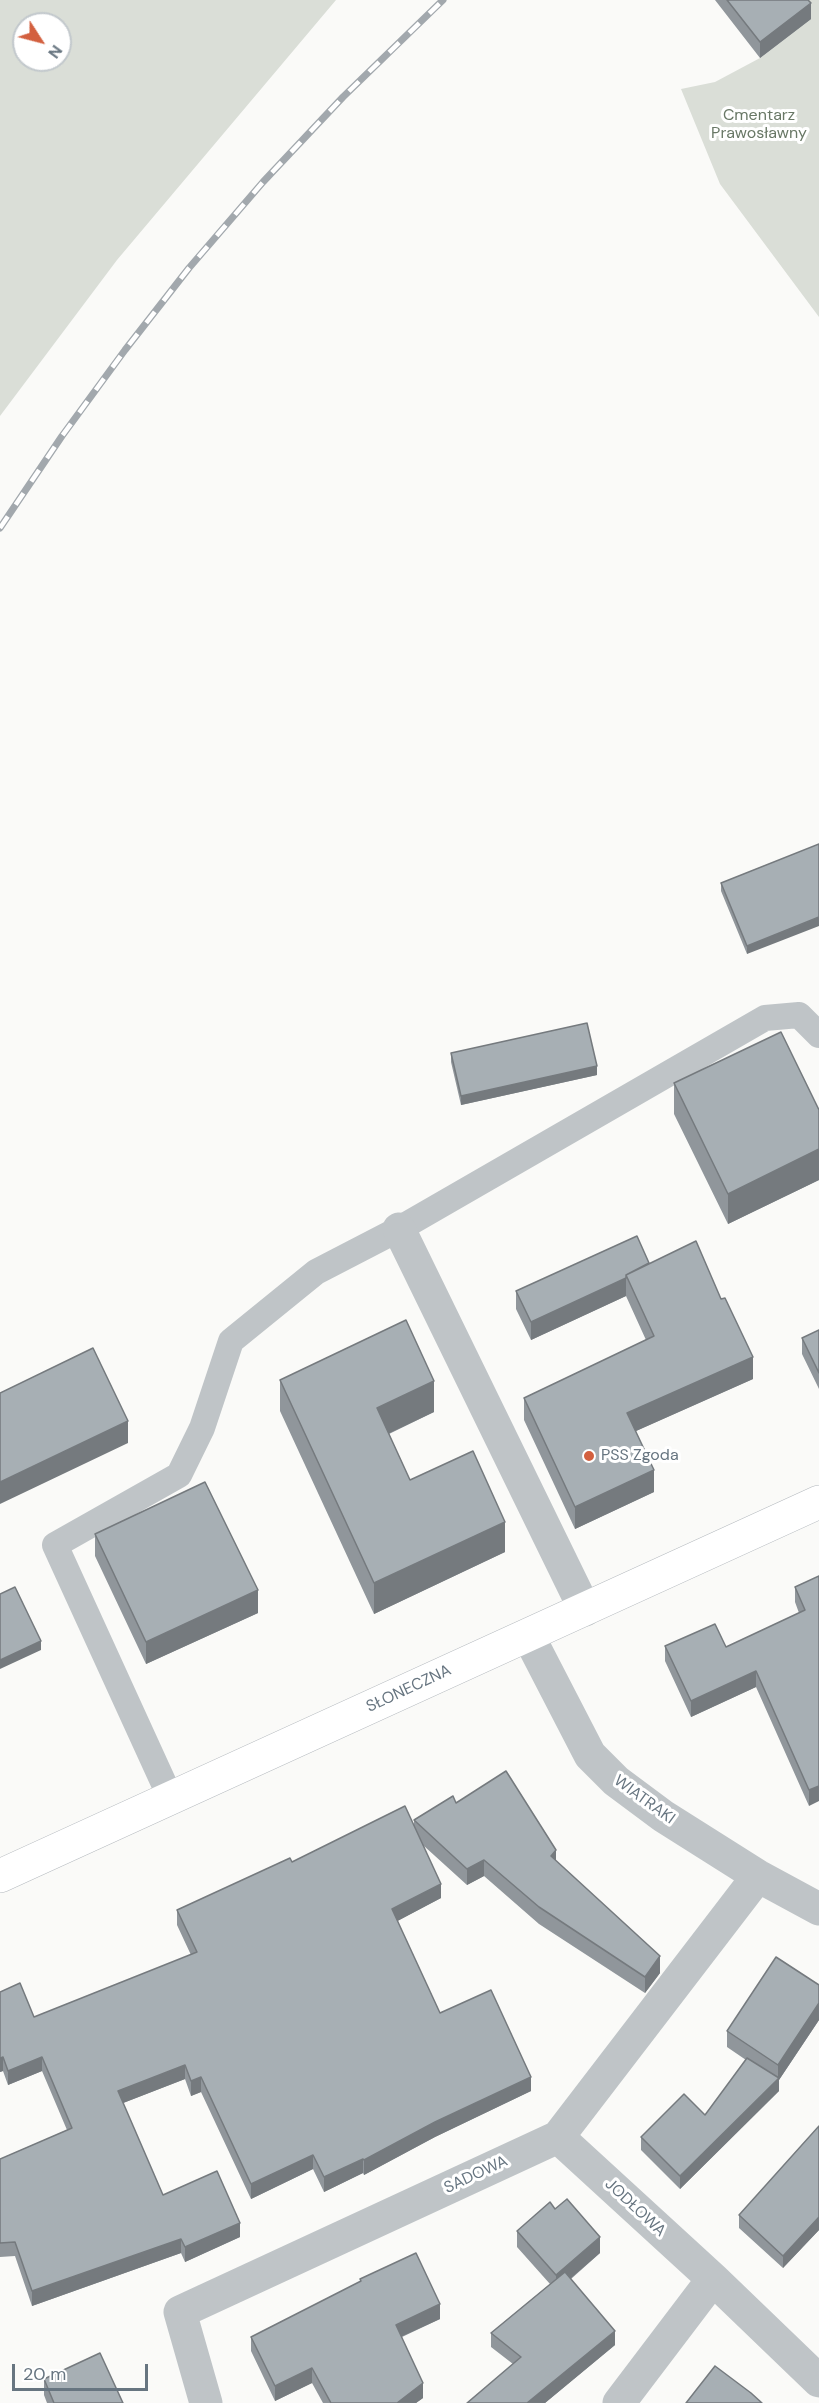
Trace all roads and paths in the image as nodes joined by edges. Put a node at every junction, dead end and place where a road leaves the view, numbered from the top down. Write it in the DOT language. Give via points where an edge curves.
graph roads {
  1 [pos="819,1035"];
  2 [pos="399,1229"];
  3 [pos="819,1502"];
  4 [pos="585,1610"];
  5 [pos="528,1635"];
  6 [pos="171,1799"];
  7 [pos="0,1876"];
  8 [pos="758,1876"];
  9 [pos="819,1909"];
  10 [pos="558,2137"];
  11 [pos="712,2279"];
  12 [pos="819,2381"];
  13 [pos="206,2403"];
  14 [pos="619,2403"];
  1 -- 2 [label="lane" via="799,1016 765,1018"];
  2 -- 4 [label="street"];
  2 -- 6 [label="lane" via="316,1272 231,1341 202,1428 179,1475 54,1545"];
  3 -- 4 [label="street, SŁONECZNA"];
  4 -- 5 [label="street, SŁONECZNA"];
  5 -- 6 [label="street, SŁONECZNA"];
  5 -- 8 [label="street, WIATRAKI" via="590,1755 616,1781 663,1816"];
  6 -- 7 [label="street, SŁONECZNA"];
  8 -- 9 [label="street, WIATRAKI"];
  8 -- 10 [label="street, SADOWA"];
  10 -- 11 [label="street, JODŁOWA"];
  10 -- 13 [label="street, SADOWA" via="180,2312"];
  11 -- 12 [label="street, JODŁOWA"];
  11 -- 14 [label="street"];
}
